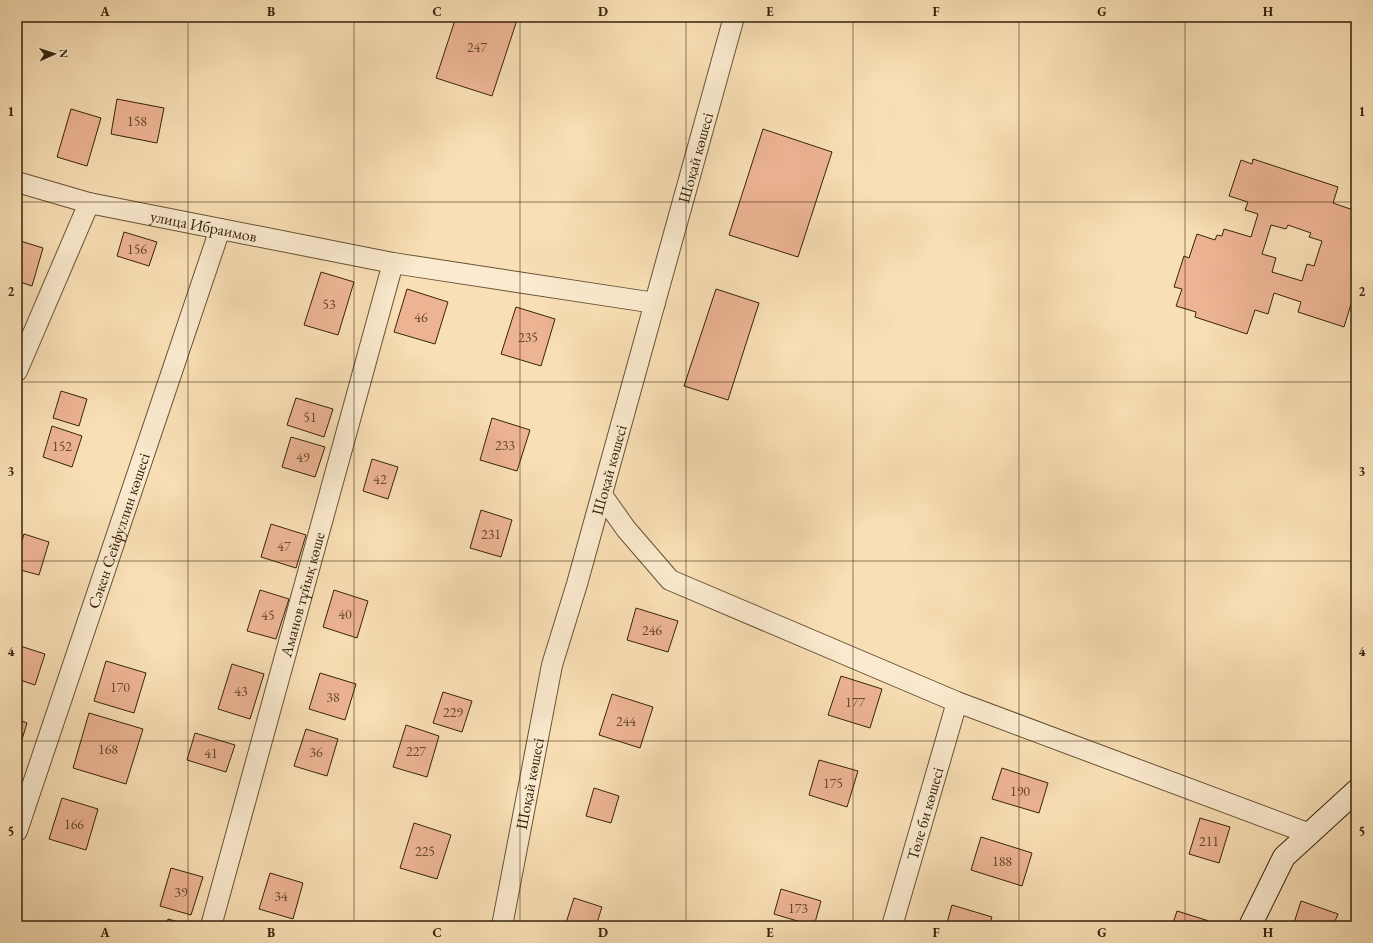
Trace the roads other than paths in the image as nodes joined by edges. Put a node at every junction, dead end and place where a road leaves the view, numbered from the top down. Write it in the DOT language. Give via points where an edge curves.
graph roads {
  1 [pos="734,17"];
  2 [pos="17,182"];
  3 [pos="89,204"];
  4 [pos="220,229"];
  5 [pos="393,263"];
  6 [pos="655,303"];
  7 [pos="17,371"];
  8 [pos="602,495"];
  9 [pos="957,702"];
  10 [pos="1356,791"];
  11 [pos="17,831"];
  12 [pos="1310,834"];
  13 [pos="211,926"];
  14 [pos="502,926"];
  15 [pos="892,926"];
  16 [pos="1250,926"];
  1 -- 6 [label="street, Шоқай көшесі"];
  2 -- 3 [label="street, улица Ибраимов"];
  3 -- 4 [label="street, улица Ибраимов"];
  3 -- 7 [label="street"];
  4 -- 5 [label="street, улица Ибраимов"];
  4 -- 11 [label="street, Сәкен Сейфуллин көшесі"];
  5 -- 6 [label="street, улица Ибраимов"];
  5 -- 13 [label="street, Аманов тұйық көше"];
  6 -- 8 [label="street, Шоқай көшесі"];
  8 -- 9 [label="street" via="626,529 670,580"];
  8 -- 14 [label="street, Шоқай көшесі" via="552,665"];
  9 -- 12 [label="street"];
  9 -- 15 [label="street, Төле би көшесі"];
  10 -- 12 [label="street"];
  12 -- 16 [label="street" via="1284,857"];
}
